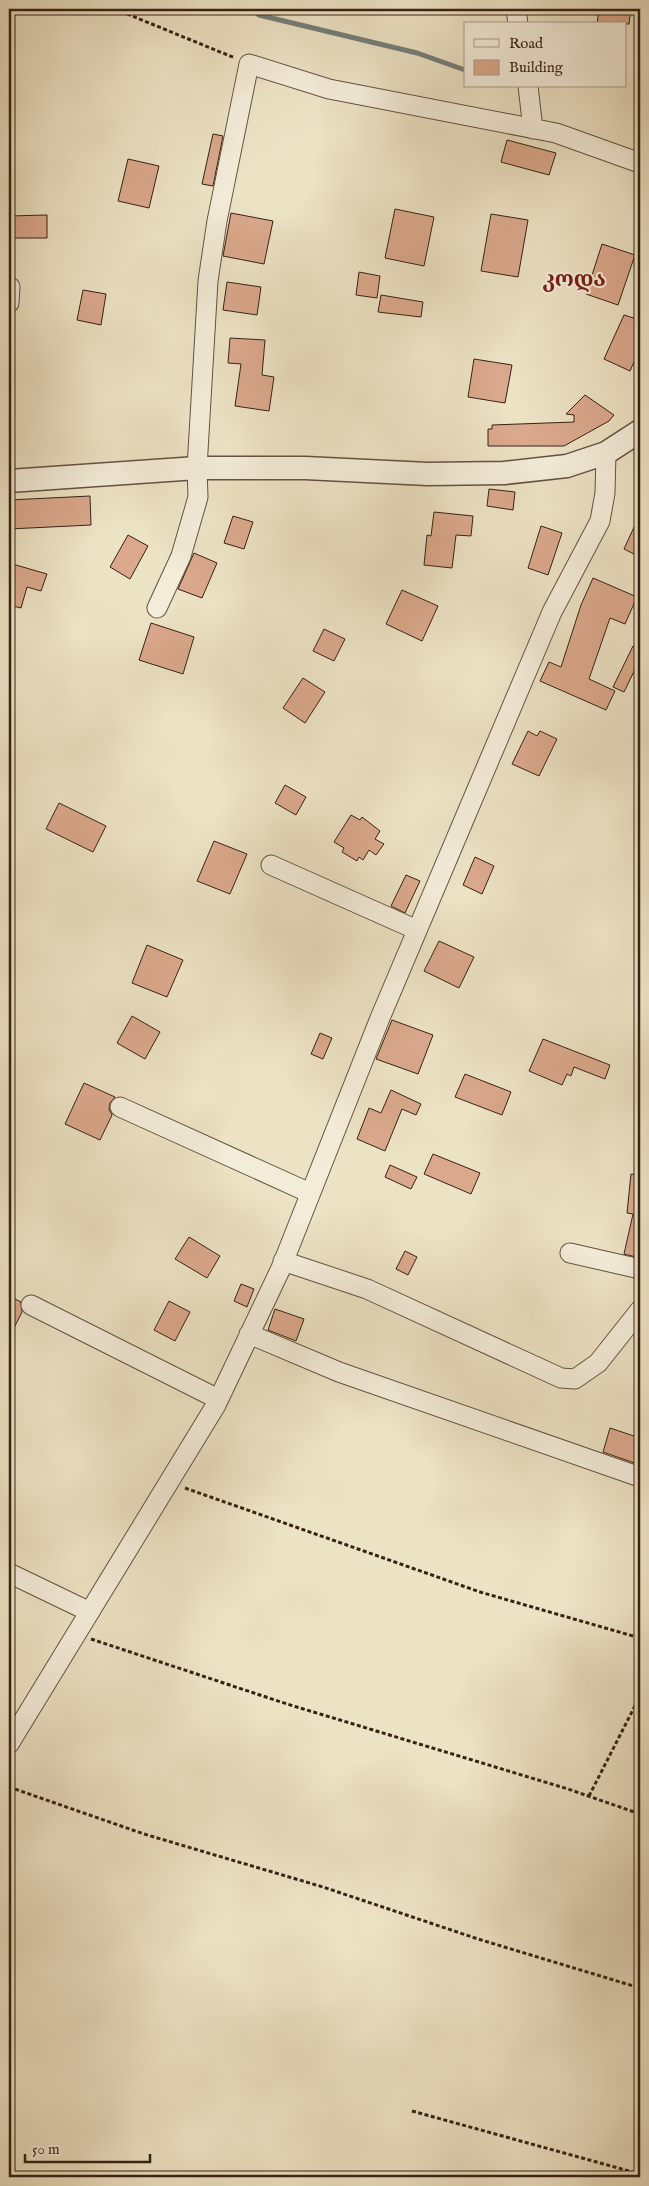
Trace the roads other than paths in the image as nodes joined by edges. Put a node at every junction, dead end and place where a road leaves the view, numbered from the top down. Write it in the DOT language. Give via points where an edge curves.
graph roads {
  1 [pos="516,9"];
  2 [pos="518,22"];
  3 [pos="528,88"];
  4 [pos="533,129"];
  5 [pos="640,163"];
  6 [pos="640,431"];
  7 [pos="606,453"];
  8 [pos="197,468"];
  9 [pos="9,481"];
  10 [pos="157,608"];
  11 [pos="271,865"];
  12 [pos="417,930"];
  13 [pos="120,1107"];
  14 [pos="310,1193"];
  15 [pos="570,1253"];
  16 [pos="283,1261"];
  17 [pos="640,1268"];
  18 [pos="31,1305"];
  19 [pos="640,1310"];
  20 [pos="249,1334"];
  21 [pos="218,1399"];
  22 [pos="640,1478"];
  23 [pos="9,1573"];
  24 [pos="90,1612"];
  25 [pos="9,1744"];
  1 -- 2 [label="street"];
  3 -- 4 [label="street"];
  4 -- 5 [label="street" via="556,133"];
  4 -- 8 [label="street" via="329,89 250,64 208,281"];
  6 -- 7 [label="street"];
  7 -- 8 [label="street" via="566,466 504,472 428,474 305,468"];
  7 -- 12 [label="street" via="605,493 600,520 552,612"];
  8 -- 9 [label="street"];
  8 -- 10 [label="street" via="198,497 181,556"];
  11 -- 12 [label="street"];
  12 -- 14 [label="street"];
  13 -- 14 [label="street"];
  14 -- 16 [label="street"];
  15 -- 17 [label="street"];
  16 -- 19 [label="street" via="367,1289 561,1378 575,1379 592,1368"];
  16 -- 20 [label="street"];
  18 -- 21 [label="street"];
  20 -- 21 [label="street"];
  20 -- 22 [label="street" via="338,1372"];
  21 -- 24 [label="street"];
  23 -- 24 [label="street"];
  24 -- 25 [label="street"];
}
